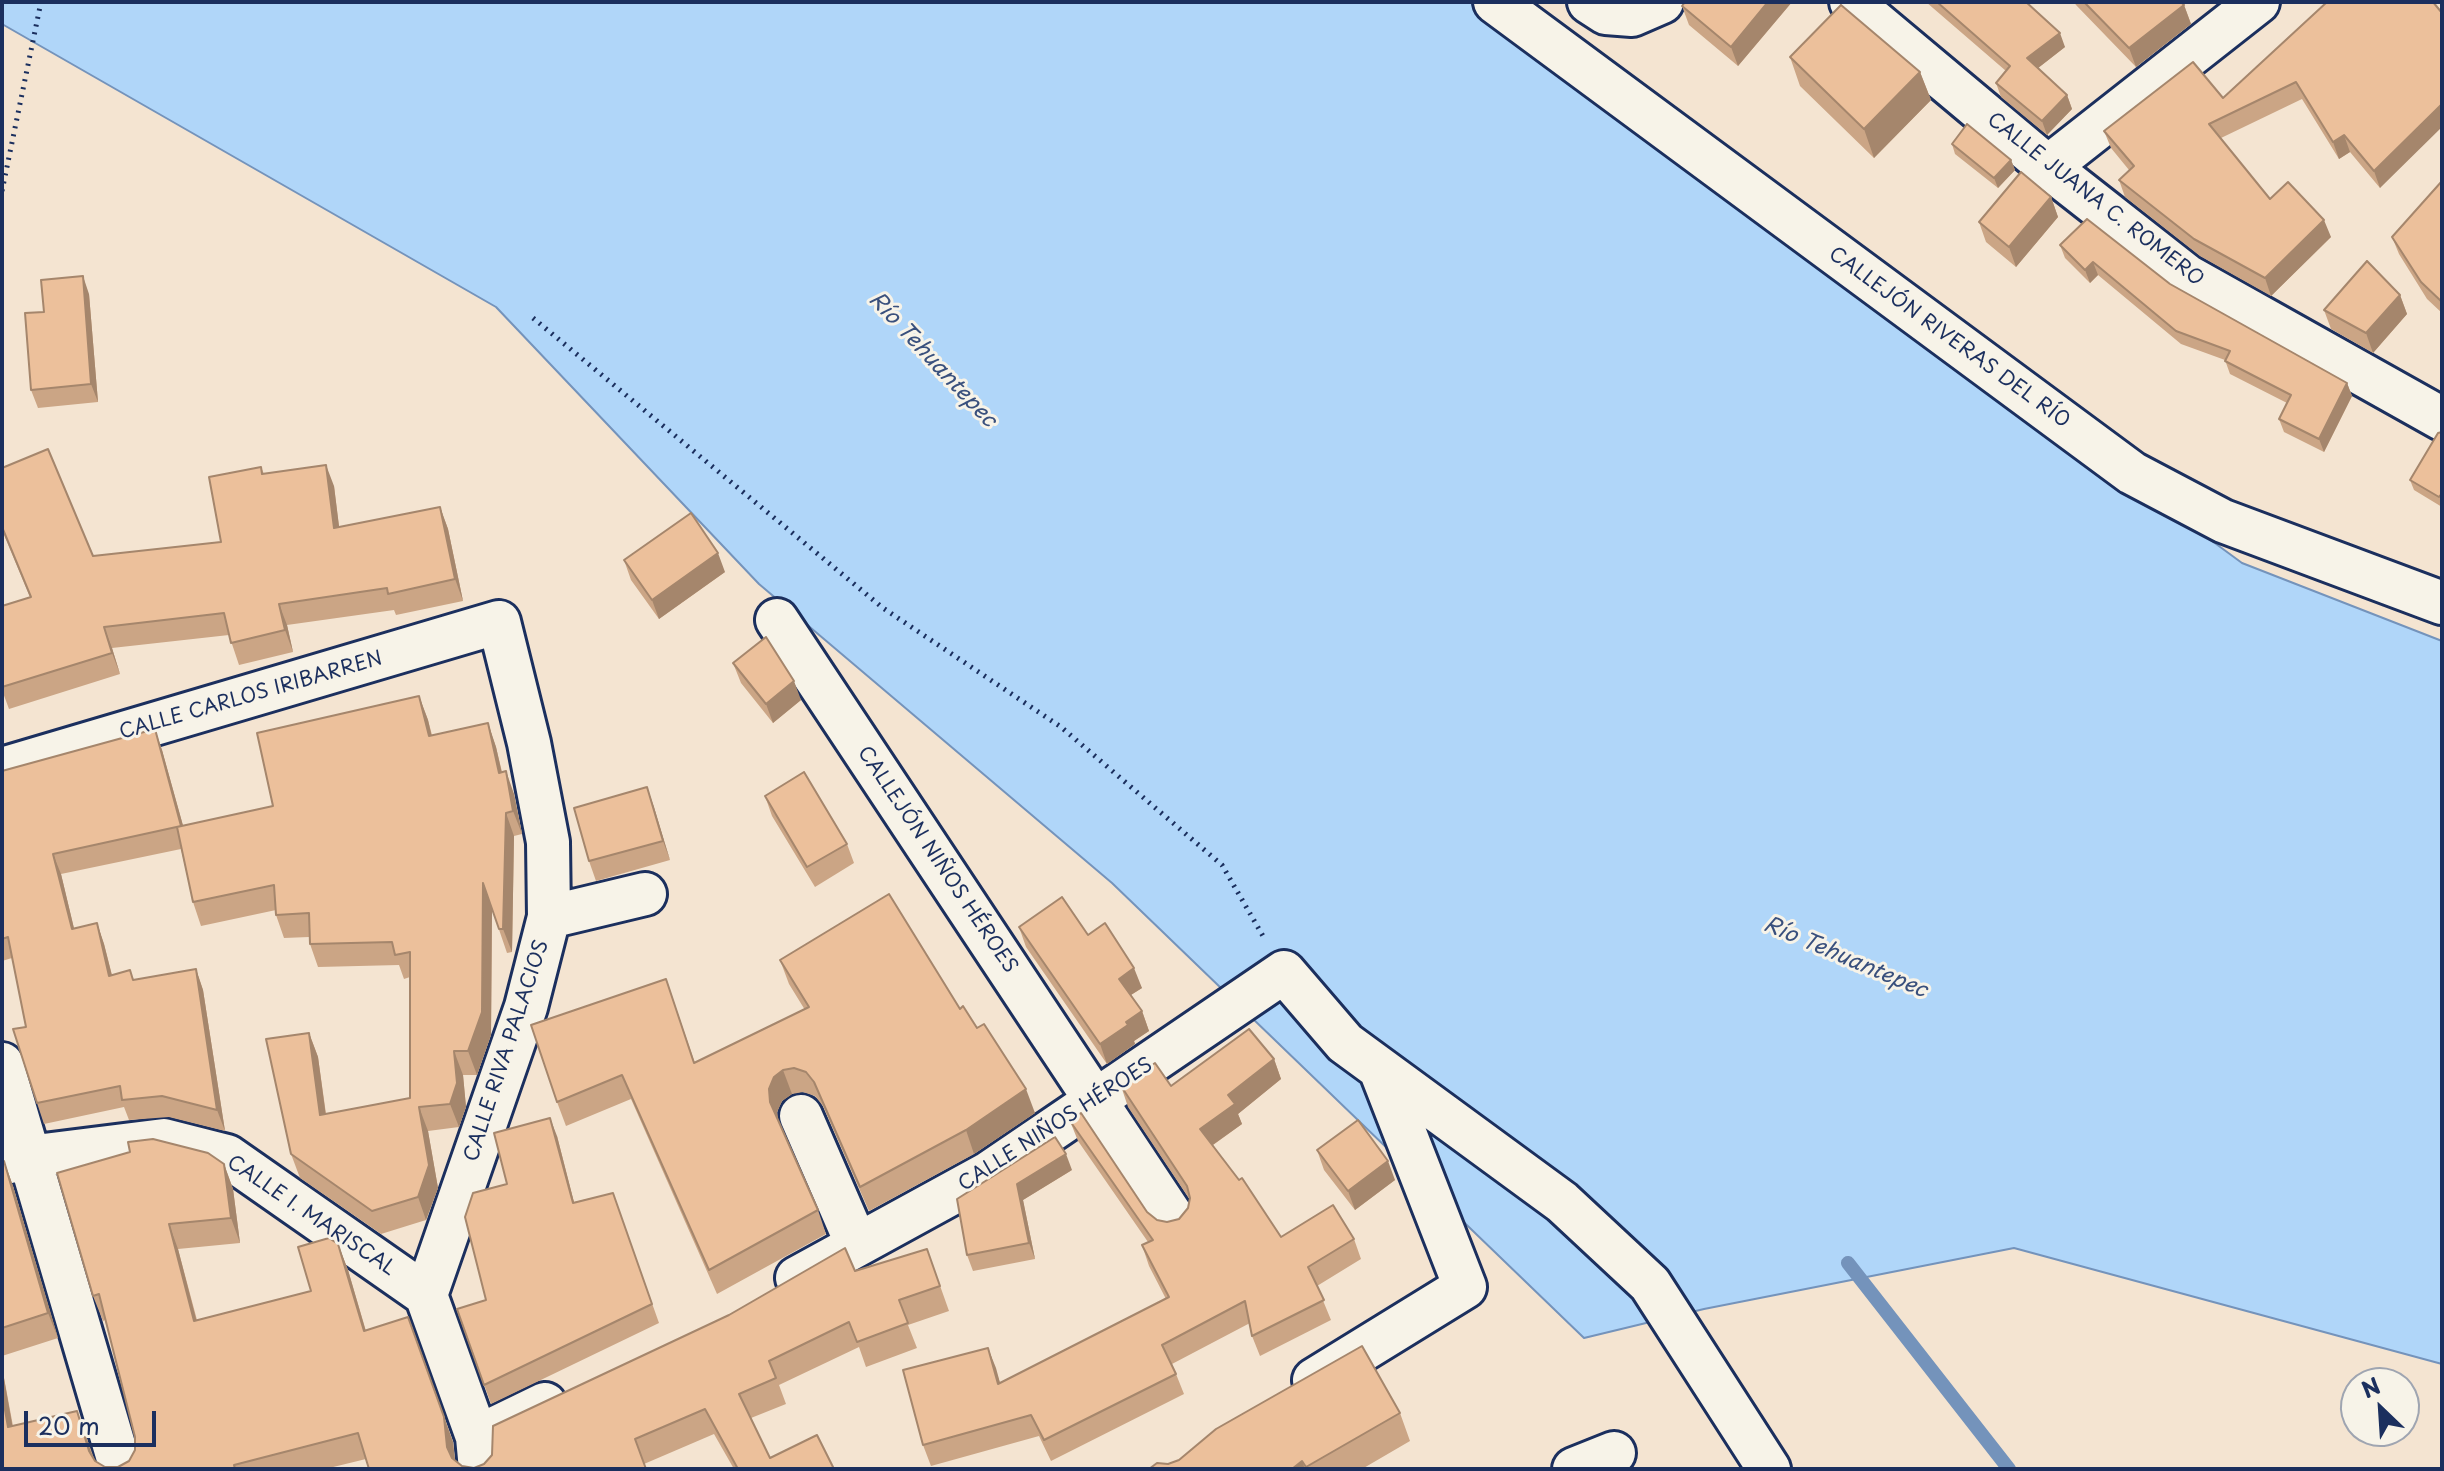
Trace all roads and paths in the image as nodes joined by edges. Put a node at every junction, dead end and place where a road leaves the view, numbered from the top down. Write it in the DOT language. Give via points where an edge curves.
graph roads {
  1 [pos="41,2"];
  2 [pos="1495,2"];
  3 [pos="1589,2"];
  4 [pos="1662,2"];
  5 [pos="1851,2"];
  6 [pos="2258,2"];
  7 [pos="2048,167"];
  8 [pos="2,191"];
  9 [pos="533,318"];
  10 [pos="2442,419"];
  11 [pos="2442,603"];
  12 [pos="777,620"];
  13 [pos="499,622"];
  14 [pos="2,769"];
  15 [pos="645,894"];
  16 [pos="549,917"];
  17 [pos="1284,972"];
  18 [pos="2,1064"];
  19 [pos="1380,1069"];
  20 [pos="1097,1099"];
  21 [pos="801,1116"];
  22 [pos="15,1161"];
  23 [pos="1174,1219"];
  24 [pos="857,1245"];
  25 [pos="768,1294"];
  26 [pos="426,1295"];
  27 [pos="576,1389"];
  28 [pos="1275,1403"];
  29 [pos="479,1453"];
  30 [pos="1614,1453"];
  31 [pos="121,1469"];
  32 [pos="1574,1469"];
  33 [pos="1769,1469"];
  1 -- 8 [label="path"];
  2 -- 11 [label="street, CALLEJÓN RIVERAS DEL RÍO" via="2132,473 2223,521"];
  3 -- 4 [label="street" via="1606,13 1632,15"];
  5 -- 7 [label="street, CALLE JUANA C. ROMERO"];
  6 -- 7 [label="street"];
  7 -- 10 [label="street, CALLE JUANA C. ROMERO" via="2187,276"];
  9 -- 17 [label="path" via="883,608 1061,727 1222,865"];
  12 -- 20 [label="street, CALLEJÓN NIÑOS HÉROES"];
  13 -- 14 [label="street, CALLE CARLOS IRIBARREN"];
  13 -- 16 [label="street, CALLE RIVA PALACIOS" via="548,842"];
  15 -- 16 [label="street"];
  16 -- 26 [label="street, CALLE RIVA PALACIOS" via="526,1007"];
  17 -- 19 [label="street" via="1345,1043"];
  17 -- 20 [label="street, CALLE NIÑOS HÉROES"];
  18 -- 22 [label="street"];
  19 -- 28 [label="street" via="1465,1287"];
  19 -- 33 [label="street" via="1562,1202 1650,1284"];
  20 -- 23 [label="street, CALLEJÓN NIÑOS HÉROES"];
  20 -- 24 [label="street, CALLE NIÑOS HÉROES" via="987,1174"];
  21 -- 24 [label="street"];
  22 -- 26 [label="street, CALLE I. MARISCAL" via="164,1140 227,1156"];
  22 -- 31 [label="street"];
  24 -- 25 [label="street, CALLE NIÑOS HÉROES"];
  26 -- 29 [label="street"];
  27 -- 29 [label="street"];
  30 -- 32 [label="street"];
}
